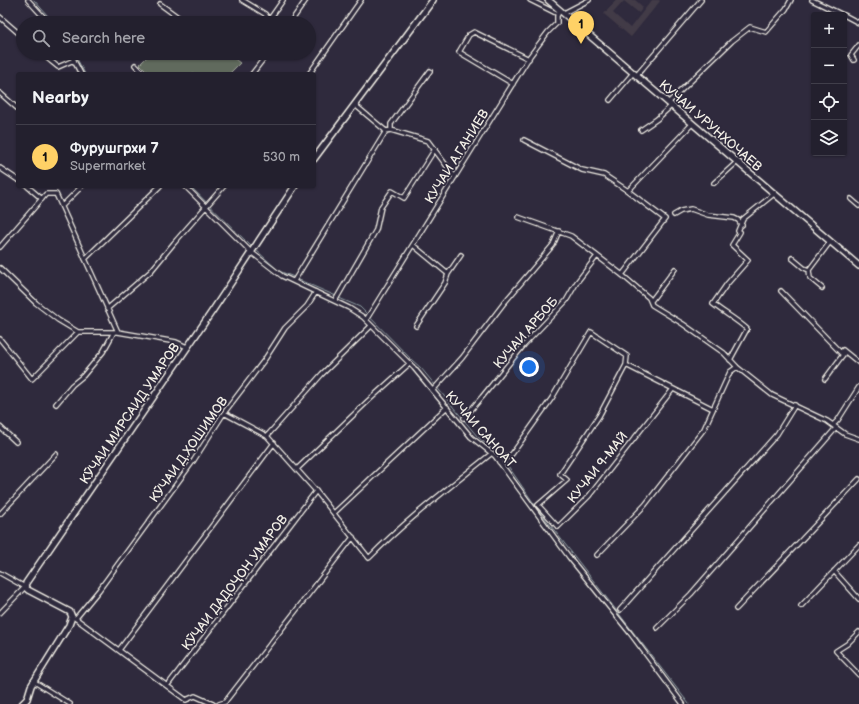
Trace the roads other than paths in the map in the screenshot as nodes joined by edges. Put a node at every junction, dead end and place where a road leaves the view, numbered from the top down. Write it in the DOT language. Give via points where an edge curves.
graph roads {
  1 [pos="28,0"];
  2 [pos="242,0"];
  3 [pos="283,0"];
  4 [pos="306,0"];
  5 [pos="361,0"];
  6 [pos="433,0"];
  7 [pos="530,0"];
  8 [pos="548,0"];
  9 [pos="589,0"];
  10 [pos="701,0"];
  11 [pos="791,0"];
  12 [pos="812,0"];
  13 [pos="160,4"];
  14 [pos="838,12"];
  15 [pos="560,13"];
  16 [pos="43,16"];
  17 [pos="176,16"];
  18 [pos="266,16"];
  19 [pos="272,16"];
  20 [pos="295,16"];
  21 [pos="0,17"];
  22 [pos="847,17"];
  23 [pos="859,23"];
  24 [pos="16,31"];
  25 [pos="859,45"];
  26 [pos="529,59"];
  27 [pos="49,60"];
  28 [pos="74,60"];
  29 [pos="263,60"];
  30 [pos="854,60"];
  31 [pos="135,65"];
  32 [pos="430,71"];
  33 [pos="80,72"];
  34 [pos="142,72"];
  35 [pos="254,72"];
  36 [pos="310,72"];
  37 [pos="635,74"];
  38 [pos="513,84"];
  39 [pos="0,93"];
  40 [pos="610,100"];
  41 [pos="355,105"];
  42 [pos="670,105"];
  43 [pos="16,107"];
  44 [pos="692,124"];
  45 [pos="391,130"];
  46 [pos="641,130"];
  47 [pos="386,131"];
  48 [pos="524,140"];
  49 [pos="435,149"];
  50 [pos="316,156"];
  51 [pos="737,162"];
  52 [pos="0,168"];
  53 [pos="455,177"];
  54 [pos="16,179"];
  55 [pos="714,183"];
  56 [pos="29,188"];
  57 [pos="80,188"];
  58 [pos="158,188"];
  59 [pos="187,188"];
  60 [pos="222,188"];
  61 [pos="294,188"];
  62 [pos="628,191"];
  63 [pos="774,194"];
  64 [pos="42,199"];
  65 [pos="851,199"];
  66 [pos="62,206"];
  67 [pos="208,206"];
  68 [pos="859,206"];
  69 [pos="674,215"];
  70 [pos="518,217"];
  71 [pos="742,225"];
  72 [pos="559,232"];
  73 [pos="830,242"];
  74 [pos="413,245"];
  75 [pos="0,247"];
  76 [pos="253,250"];
  77 [pos="461,255"];
  78 [pos="597,256"];
  79 [pos="792,258"];
  80 [pos="85,260"];
  81 [pos="859,266"];
  82 [pos="0,268"];
  83 [pos="675,269"];
  84 [pos="809,270"];
  85 [pos="448,274"];
  86 [pos="622,275"];
  87 [pos="295,279"];
  88 [pos="822,288"];
  89 [pos="781,291"];
  90 [pos="316,292"];
  91 [pos="337,298"];
  92 [pos="651,301"];
  93 [pos="107,309"];
  94 [pos="368,318"];
  95 [pos="371,326"];
  96 [pos="416,326"];
  97 [pos="78,332"];
  98 [pos="116,332"];
  99 [pos="0,340"];
  100 [pos="187,348"];
  101 [pos="845,352"];
  102 [pos="730,360"];
  103 [pos="859,363"];
  104 [pos="409,364"];
  105 [pos="626,365"];
  106 [pos="737,367"];
  107 [pos="825,379"];
  108 [pos="859,387"];
  109 [pos="436,388"];
  110 [pos="673,389"];
  111 [pos="56,404"];
  112 [pos="795,405"];
  113 [pos="447,407"];
  114 [pos="713,409"];
  115 [pos="224,413"];
  116 [pos="464,418"];
  117 [pos="834,426"];
  118 [pos="0,427"];
  119 [pos="267,436"];
  120 [pos="859,439"];
  121 [pos="16,442"];
  122 [pos="274,443"];
  123 [pos="492,453"];
  124 [pos="56,454"];
  125 [pos="502,460"];
  126 [pos="297,469"];
  127 [pos="859,479"];
  128 [pos="316,491"];
  129 [pos="334,513"];
  130 [pos="0,514"];
  131 [pos="353,537"];
  132 [pos="859,545"];
  133 [pos="597,555"];
  134 [pos="834,571"];
  135 [pos="0,573"];
  136 [pos="25,587"];
  137 [pos="859,599"];
  138 [pos="801,606"];
  139 [pos="736,609"];
  140 [pos="620,610"];
  141 [pos="0,613"];
  142 [pos="74,618"];
  143 [pos="657,628"];
  144 [pos="859,632"];
  145 [pos="119,650"];
  146 [pos="859,676"];
  147 [pos="34,681"];
  148 [pos="167,686"];
  149 [pos="226,703"];
  150 [pos="22,704"];
  151 [pos="70,704"];
  152 [pos="213,704"];
  153 [pos="219,704"];
  154 [pos="683,704"];
  1 -- 16 [label="street"];
  2 -- 18 [label="street"];
  3 -- 19 [label="street"];
  4 -- 20 [label="street"];
  5 -- 36 [label="street"];
  6 -- 41 [label="street"];
  7 -- 15 [label="street"];
  8 -- 15 [label="street, КУЧАИ УРУНХОЧАЕВ"];
  9 -- 15 [label="street"];
  10 -- 37 [label="street"];
  11 -- 42 [label="street" via="766,32 750,27 732,41"];
  12 -- 14 [label="street"];
  13 -- 17 [label="street"];
  15 -- 26 [label="street, КУЧАИ А.ГАНИЕВ" via="557,23"];
  15 -- 37 [label="street, КУЧАИ УРУНХОЧАЕВ"];
  21 -- 24 [label="street"];
  22 -- 23 [label="street"];
  25 -- 30 [label="street" via="851,55"];
  26 -- 38 [label="street, КУЧАИ А.ГАНИЕВ"];
  26 -- 38 [label="street" via="474,32 469,35 459,52"];
  27 -- 28 [label="street" via="58,68"];
  28 -- 33 [label="street"];
  29 -- 35 [label="street"];
  31 -- 34 [label="street"];
  32 -- 45 [label="street" via="391,124"];
  37 -- 40 [label="street"];
  37 -- 42 [label="street, КУЧАИ УРУНХОЧАЕВ"];
  38 -- 53 [label="street, КУЧАИ А.ГАНИЕВ"];
  39 -- 43 [label="street"];
  41 -- 47 [label="street"];
  41 -- 50 [label="street"];
  42 -- 44 [label="street, КУЧАИ УРУНХОЧАЕВ"];
  42 -- 46 [label="street" via="657,119"];
  44 -- 51 [label="street, КУЧАИ УРУНХОЧАЕВ"];
  44 -- 62 [label="street"];
  45 -- 47 [label="street"];
  45 -- 49 [label="street" via="428,141"];
  47 -- 87 [label="street"];
  48 -- 62 [label="street" via="582,170 604,175"];
  49 -- 53 [label="street"];
  49 -- 91 [label="street" via="404,198 392,191 381,207 376,230"];
  51 -- 55 [label="street"];
  51 -- 63 [label="street, КУЧАИ УРУНХОЧАЕВ"];
  52 -- 54 [label="street"];
  53 -- 74 [label="street, КУЧАИ А.ГАНИЕВ"];
  56 -- 64 [label="street"];
  57 -- 66 [label="street"];
  58 -- 80 [label="street"];
  59 -- 67 [label="street, КУЧАИ САНОАТ"];
  60 -- 67 [label="street"];
  61 -- 76 [label="street, КӮЧАИ МИРСАИД УМАРОВ"];
  62 -- 86 [label="street" via="665,219"];
  63 -- 71 [label="street" via="743,219"];
  63 -- 73 [label="street, КУЧАИ УРУНХОЧАЕВ"];
  64 -- 66 [label="street" via="46,194 56,194"];
  64 -- 75 [label="street"];
  65 -- 68 [label="street"];
  66 -- 80 [label="street"];
  67 -- 76 [label="street, КУЧАИ САНОАТ"];
  67 -- 93 [label="street" via="151,271"];
  69 -- 71 [label="street" via="691,209 708,215 734,218"];
  70 -- 72 [label="street"];
  71 -- 102 [label="street" via="732,245 748,260 713,304 747,329"];
  72 -- 78 [label="street" via="571,236"];
  72 -- 109 [label="street" via="553,245"];
  73 -- 81 [label="street, КУЧАИ УРУНХОЧАЕВ"];
  73 -- 84 [label="street"];
  74 -- 85 [label="street"];
  74 -- 94 [label="street, КУЧАИ А.ГАНИЕВ"];
  76 -- 87 [label="street, КУЧАИ САНОАТ" via="282,276"];
  76 -- 100 [label="street, КӮЧАИ МИРСАИД УМАРОВ"];
  77 -- 85 [label="street"];
  78 -- 86 [label="street"];
  78 -- 116 [label="street, КУЧАИ АРБОБ" via="566,301 524,345"];
  79 -- 84 [label="street"];
  80 -- 93 [label="street"];
  82 -- 97 [label="street" via="36,303"];
  83 -- 92 [label="street"];
  84 -- 88 [label="street" via="810,278"];
  85 -- 96 [label="street" via="445,283"];
  86 -- 92 [label="street"];
  87 -- 90 [label="street, КУЧАИ САНОАТ"];
  89 -- 101 [label="street" via="841,353 843,350"];
  90 -- 91 [label="street, КУЧАИ САНОАТ"];
  90 -- 115 [label="street, КӮЧАИ Д.ҲОШИМОВ" via="307,306 285,328 265,360"];
  91 -- 94 [label="street, КУЧАИ САНОАТ"];
  92 -- 102 [label="street" via="652,305 683,324"];
  93 -- 98 [label="street"];
  94 -- 95 [label="street, КУЧАИ САНОАТ"];
  95 -- 104 [label="street, КУЧАИ САНОАТ"];
  95 -- 119 [label="street" via="322,374"];
  97 -- 98 [label="street"];
  97 -- 99 [label="street" via="32,379"];
  98 -- 100 [label="street" via="176,342"];
  98 -- 111 [label="street" via="98,358"];
  100 -- 136 [label="street, КӮЧАИ МИРСАИД УМАРОВ"];
  101 -- 103 [label="street"];
  101 -- 107 [label="street"];
  102 -- 106 [label="street"];
  104 -- 109 [label="street, КУЧАИ САНОАТ"];
  104 -- 126 [label="street"];
  105 -- 110 [label="street"];
  105 -- 110 [label="street, КУЧАИ 9-МАЙ" via="599,416 560,474 567,480 538,505 558,527 589,496"];
  105 -- 125 [label="street" via="627,356 591,332 552,398 512,454"];
  106 -- 112 [label="street" via="772,394"];
  106 -- 114 [label="street" via="730,372"];
  108 -- 117 [label="street"];
  109 -- 113 [label="street, КУЧАИ САНОАТ"];
  110 -- 114 [label="street"];
  112 -- 117 [label="street"];
  112 -- 140 [label="street" via="777,434"];
  113 -- 123 [label="street, КУЧАИ САНОАТ" via="472,437"];
  113 -- 129 [label="street"];
  114 -- 133 [label="street" via="704,429 644,505"];
  115 -- 119 [label="street"];
  115 -- 142 [label="street, КӮЧАИ Д.ҲОШИМОВ" via="194,460 99,590"];
  117 -- 120 [label="street" via="845,434"];
  117 -- 143 [label="street" via="691,594"];
  118 -- 121 [label="street"];
  119 -- 122 [label="street"];
  122 -- 126 [label="street"];
  122 -- 145 [label="street"];
  123 -- 125 [label="street, КУЧАИ САНОАТ"];
  123 -- 131 [label="street" via="434,499 369,558"];
  124 -- 130 [label="street"];
  125 -- 154 [label="street, КУЧАИ САНОАТ" via="568,557 630,633"];
  126 -- 128 [label="street"];
  127 -- 139 [label="street"];
  128 -- 129 [label="street"];
  128 -- 148 [label="street, КӮЧАИ ДАДОҶОН УМАРОВ"];
  129 -- 131 [label="street"];
  131 -- 149 [label="street"];
  132 -- 134 [label="street"];
  134 -- 137 [label="street"];
  134 -- 138 [label="street"];
  135 -- 136 [label="street"];
  136 -- 141 [label="street"];
  136 -- 142 [label="street" via="70,612"];
  142 -- 145 [label="street"];
  142 -- 147 [label="street"];
  144 -- 146 [label="street" via="836,651"];
  145 -- 148 [label="street"];
  147 -- 150 [label="street" via="27,699"];
  147 -- 151 [label="street"];
  148 -- 152 [label="street" via="186,700 195,696"];
  149 -- 153 [label="street"];
}
